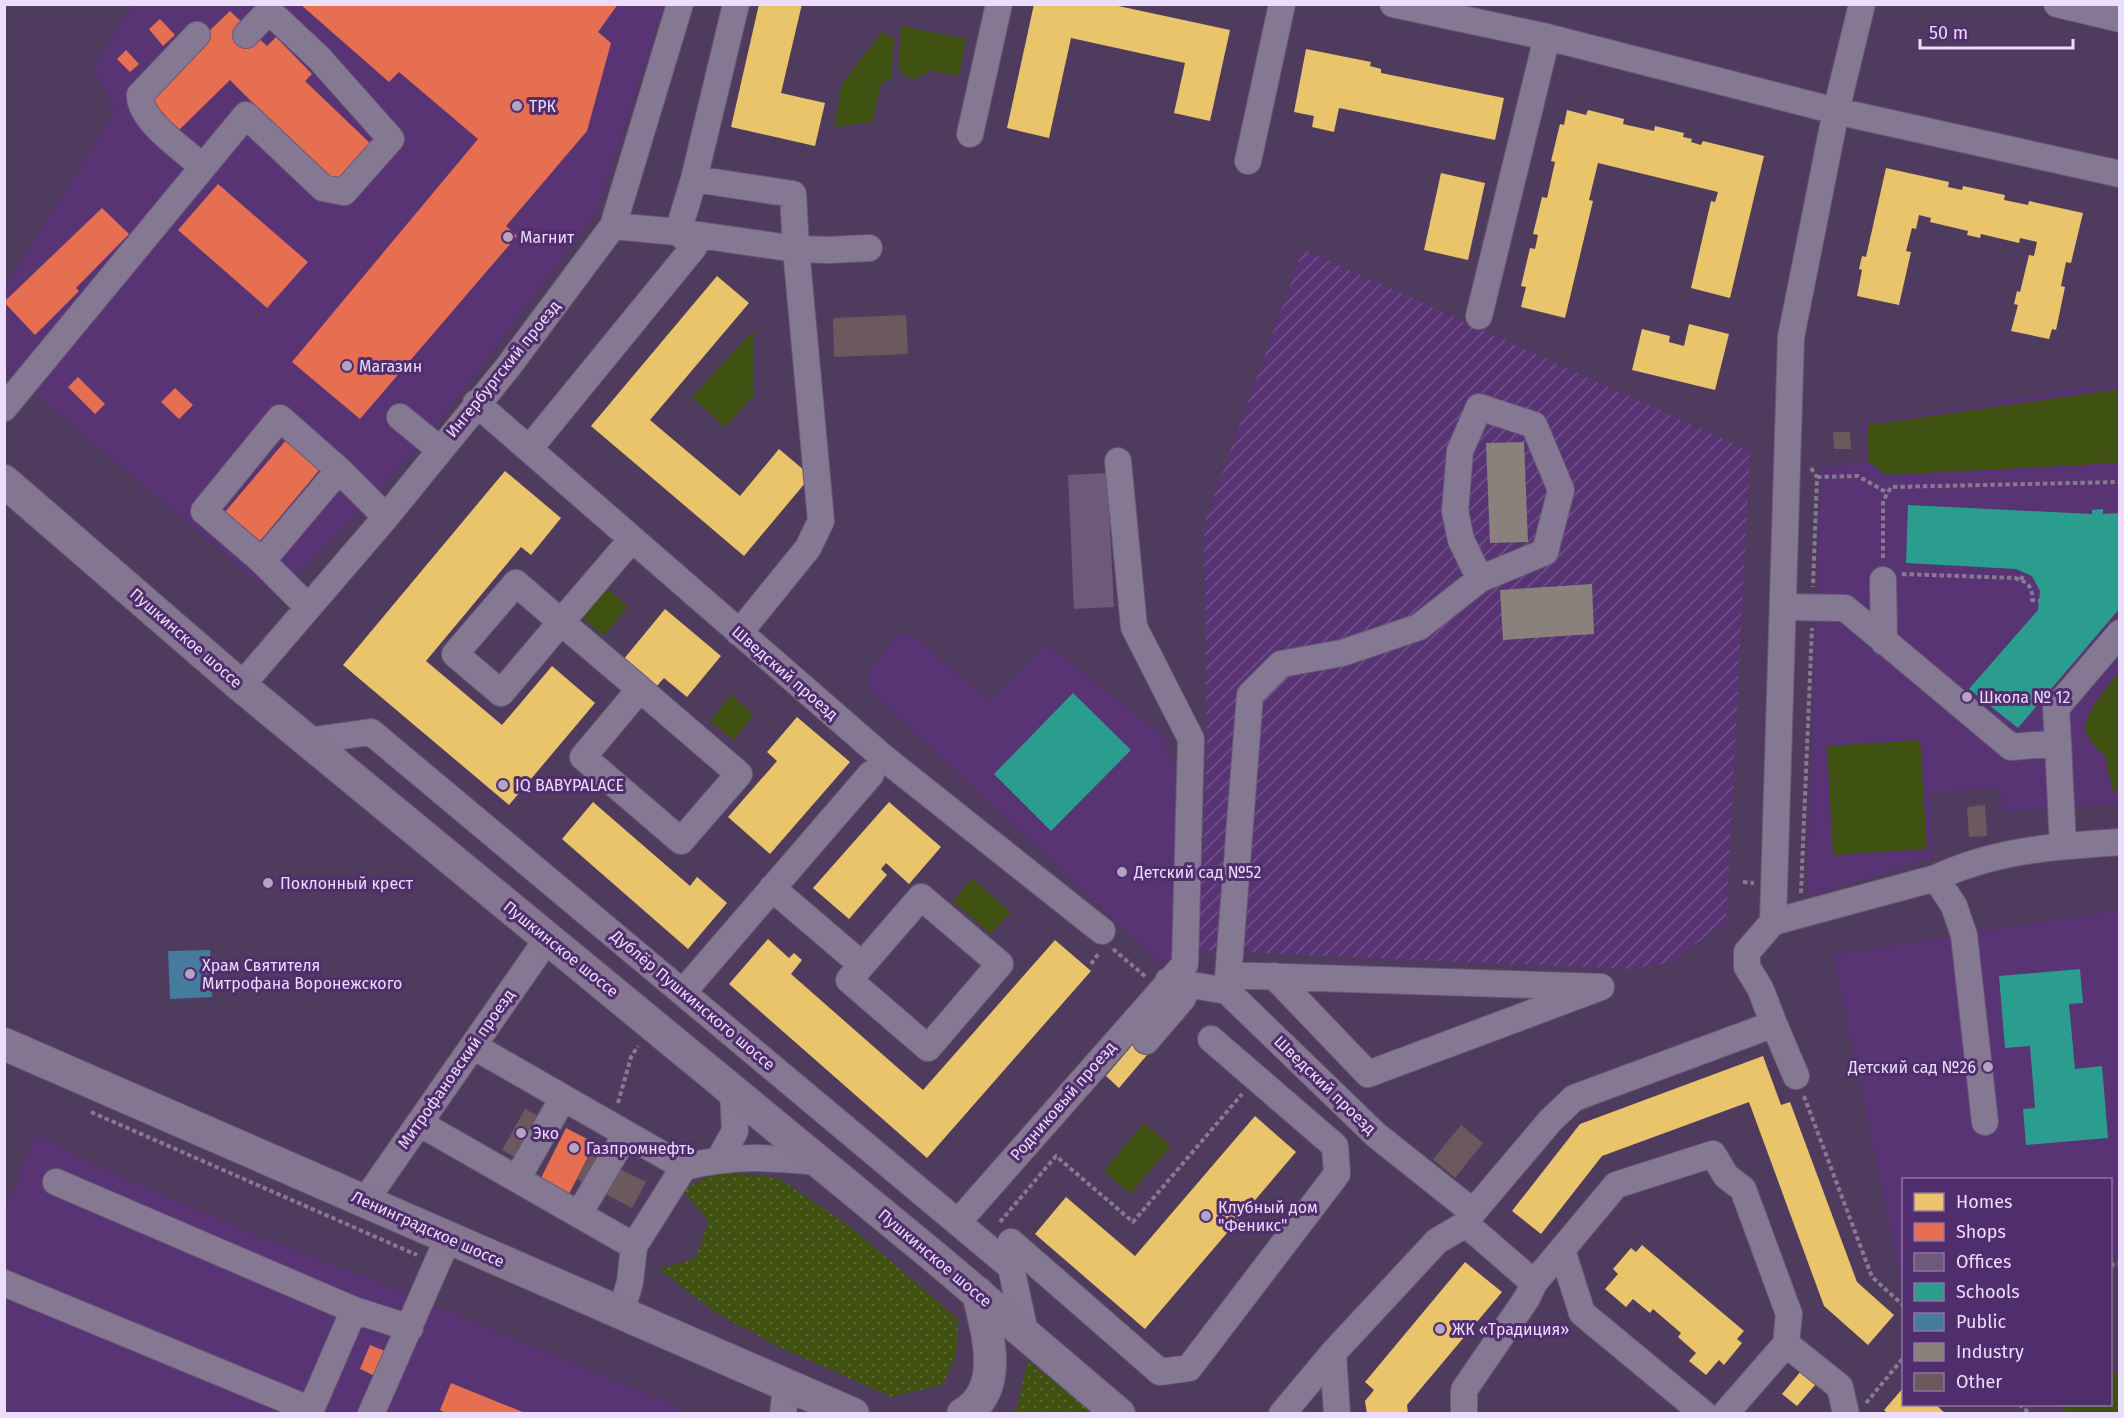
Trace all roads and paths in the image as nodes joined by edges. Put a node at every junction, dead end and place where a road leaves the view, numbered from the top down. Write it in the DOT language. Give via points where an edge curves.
graph roads {
  1 [pos="680,4"];
  2 [pos="736,4"];
  3 [pos="999,4"];
  4 [pos="1282,4"];
  5 [pos="1393,4"];
  6 [pos="1862,4"];
  7 [pos="2057,4"];
  8 [pos="2120,19"];
  9 [pos="197,35"];
  10 [pos="246,35"];
  11 [pos="1547,37"];
  12 [pos="1836,111"];
  13 [pos="970,134"];
  14 [pos="1248,160"];
  15 [pos="203,167"];
  16 [pos="2120,174"];
  17 [pos="694,179"];
  18 [pos="613,226"];
  19 [pos="678,232"];
  20 [pos="869,248"];
  21 [pos="796,249"];
  22 [pos="1479,316"];
  23 [pos="476,403"];
  24 [pos="4,408"];
  25 [pos="400,417"];
  26 [pos="439,449"];
  27 [pos="529,450"];
  28 [pos="1811,459"];
  29 [pos="1118,460"];
  30 [pos="339,470"];
  31 [pos="1817,477"];
  32 [pos="4,481"];
  33 [pos="2120,482"];
  34 [pos="1886,492"];
  35 [pos="386,517"];
  36 [pos="632,539"];
  37 [pos="262,561"];
  38 [pos="2024,573"];
  39 [pos="1480,579"];
  40 [pos="1883,580"];
  41 [pos="2021,580"];
  42 [pos="2039,601"];
  43 [pos="308,607"];
  44 [pos="1783,607"];
  45 [pos="1812,607"];
  46 [pos="739,633"];
  47 [pos="2120,633"];
  48 [pos="1884,642"];
  49 [pos="241,686"];
  50 [pos="640,689"];
  51 [pos="307,741"];
  52 [pos="2058,743"];
  53 [pos="871,774"];
  54 [pos="2120,842"];
  55 [pos="2063,846"];
  56 [pos="1936,878"];
  57 [pos="772,888"];
  58 [pos="1801,903"];
  59 [pos="1773,922"];
  60 [pos="548,938"];
  61 [pos="1104,942"];
  62 [pos="1091,964"];
  63 [pos="862,965"];
  64 [pos="1274,976"];
  65 [pos="1228,984"];
  66 [pos="1170,990"];
  67 [pos="683,992"];
  68 [pos="1774,1024"];
  69 [pos="1211,1039"];
  70 [pos="1146,1041"];
  71 [pos="4,1044"];
  72 [pos="639,1045"];
  73 [pos="473,1046"];
  74 [pos="1796,1076"];
  75 [pos="1256,1078"];
  76 [pos="733,1091"];
  77 [pos="563,1098"];
  78 [pos="617,1106"];
  79 [pos="89,1111"];
  80 [pos="1985,1122"];
  81 [pos="419,1123"];
  82 [pos="626,1134"];
  83 [pos="720,1158"];
  84 [pos="819,1162"];
  85 [pos="684,1167"];
  86 [pos="517,1179"];
  87 [pos="56,1182"];
  88 [pos="365,1201"];
  89 [pos="579,1214"];
  90 [pos="1469,1218"];
  91 [pos="958,1221"];
  92 [pos="1003,1235"];
  93 [pos="448,1238"];
  94 [pos="634,1246"];
  95 [pos="1562,1250"];
  96 [pos="423,1258"];
  97 [pos="4,1283"];
  98 [pos="1534,1283"];
  99 [pos="978,1293"];
  100 [pos="1902,1304"];
  101 [pos="354,1310"];
  102 [pos="621,1313"];
  103 [pos="410,1328"];
  104 [pos="1025,1333"];
  105 [pos="1786,1344"];
  106 [pos="1333,1353"];
  107 [pos="1902,1359"];
  108 [pos="785,1400"];
  109 [pos="375,1404"];
  110 [pos="1855,1409"];
  111 [pos="310,1412"];
  112 [pos="853,1413"];
  113 [pos="963,1413"];
  114 [pos="1119,1413"];
  115 [pos="1282,1413"];
  116 [pos="1337,1413"];
  117 [pos="1464,1413"];
  118 [pos="1704,1413"];
  119 [pos="1725,1413"];
  1 -- 18 [label="street, Ингербургский проезд"];
  2 -- 17 [label="street"];
  3 -- 13 [label="street"];
  4 -- 14 [label="street"];
  5 -- 11 [label="street"];
  6 -- 12 [label="street"];
  7 -- 8 [label="street"];
  9 -- 15 [label="street" via="140,94 140,106 148,118"];
  10 -- 15 [label="street" via="269,11 319,58 391,139 344,192 323,188 246,115"];
  11 -- 12 [label="street"];
  11 -- 22 [label="street"];
  12 -- 16 [label="street"];
  12 -- 44 [label="street" via="1791,337"];
  15 -- 24 [label="street"];
  17 -- 19 [label="street"];
  17 -- 21 [label="street" via="793,194"];
  18 -- 19 [label="street"];
  18 -- 23 [label="street, Ингербургский проезд" via="508,367"];
  19 -- 21 [label="street"];
  19 -- 27 [label="street" via="694,247"];
  20 -- 21 [label="street"];
  21 -- 46 [label="street" via="821,521 808,548"];
  23 -- 26 [label="street, Ингербургский проезд"];
  23 -- 27 [label="street, Шведский проезд"];
  25 -- 26 [label="street"];
  26 -- 35 [label="street, Ингербургский проезд"];
  27 -- 36 [label="street, Шведский проезд"];
  28 -- 31 [label="path" via="1811,469"];
  29 -- 66 [label="street" via="1134,627 1191,739 1185,964"];
  30 -- 35 [label="street"];
  30 -- 37 [label="street"];
  30 -- 37 [label="street" via="280,418 204,512"];
  31 -- 34 [label="path" via="1858,476"];
  31 -- 45 [label="path"];
  32 -- 49 [label="main road, Пушкинское шоссе"];
  33 -- 34 [label="path" via="1898,485"];
  34 -- 40 [label="path"];
  35 -- 43 [label="street, Ингербургский проезд"];
  36 -- 46 [label="street, Шведский проезд"];
  36 -- 50 [label="street" via="561,622"];
  37 -- 43 [label="street"];
  38 -- 41 [label="path"];
  39 -- 39 [label="street" via="1545,552 1561,490 1534,425 1479,407 1460,451 1455,511 1461,540"];
  39 -- 65 [label="street" via="1419,627 1342,653 1281,664 1250,695"];
  40 -- 41 [label="path" via="1907,572"];
  40 -- 48 [label="street"];
  41 -- 42 [label="path" via="2032,591 2032,600"];
  43 -- 49 [label="street, Ингербургский проезд"];
  44 -- 45 [label="street"];
  44 -- 59 [label="street"];
  45 -- 48 [label="street" via="1845,608"];
  45 -- 58 [label="path"];
  46 -- 61 [label="street, Шведский проезд"];
  47 -- 52 [label="street" via="2056,708"];
  48 -- 52 [label="street" via="2011,747"];
  49 -- 51 [label="main road, Пушкинское шоссе"];
  50 -- 50 [label="street" via="583,757 681,841 739,774"];
  51 -- 60 [label="main road, Пушкинское шоссе"];
  51 -- 67 [label="street, Дублёр Пушкинского шоссе" via="371,732"];
  52 -- 55 [label="street"];
  53 -- 57 [label="street"];
  54 -- 55 [label="street"];
  55 -- 56 [label="street" via="2027,849"];
  56 -- 59 [label="street"];
  56 -- 80 [label="street" via="1954,906 1964,935"];
  57 -- 63 [label="street"];
  57 -- 67 [label="street"];
  59 -- 68 [label="street" via="1747,952 1747,967"];
  60 -- 73 [label="street, Митрофановский проезд"];
  60 -- 76 [label="main road, Пушкинское шоссе"];
  61 -- 62 [label="path"];
  61 -- 66 [label="path"];
  63 -- 63 [label="street" via="921,897 1000,964 928,1048 849,980"];
  64 -- 64 [label="street" via="1496,983 1601,987 1368,1074"];
  64 -- 65 [label="street"];
  65 -- 66 [label="street"];
  65 -- 90 [label="street, Шведский проезд" via="1376,1135"];
  66 -- 70 [label="street"];
  66 -- 91 [label="street, Родниковый проезд"];
  67 -- 91 [label="street, Дублёр Пушкинского шоссе"];
  68 -- 74 [label="street"];
  68 -- 90 [label="street" via="1574,1098"];
  69 -- 75 [label="street"];
  71 -- 88 [label="main road, Ленинградское шоссе"];
  72 -- 78 [label="path" via="631,1057"];
  73 -- 77 [label="street"];
  73 -- 81 [label="street, Митрофановский проезд"];
  74 -- 100 [label="path" via="1872,1277"];
  75 -- 92 [label="path" via="1133,1221 1056,1156"];
  75 -- 92 [label="street" via="1335,1146 1337,1174 1189,1368 1160,1372"];
  76 -- 83 [label="street" via="735,1131"];
  76 -- 84 [label="main road, Пушкинское шоссе"];
  77 -- 82 [label="street"];
  77 -- 86 [label="street"];
  79 -- 96 [label="path"];
  81 -- 86 [label="street"];
  81 -- 88 [label="street, Митрофановский проезд"];
  82 -- 85 [label="street"];
  82 -- 89 [label="street"];
  83 -- 84 [label="street"];
  83 -- 85 [label="street"];
  84 -- 99 [label="main road, Пушкинское шоссе"];
  85 -- 94 [label="street"];
  86 -- 89 [label="street"];
  87 -- 101 [label="street"];
  88 -- 93 [label="main road, Ленинградское шоссе"];
  89 -- 94 [label="street"];
  90 -- 98 [label="street, Шведский проезд"];
  90 -- 106 [label="street" via="1437,1241"];
  91 -- 104 [label="street, Дублёр Пушкинского шоссе" via="1011,1267"];
  93 -- 102 [label="main road, Ленинградское шоссе"];
  93 -- 103 [label="street"];
  94 -- 102 [label="street"];
  95 -- 98 [label="street"];
  95 -- 105 [label="street" via="1616,1185 1713,1154 1726,1176 1743,1189 1789,1314"];
  95 -- 118 [label="street" via="1582,1313"];
  97 -- 111 [label="street"];
  98 -- 117 [label="street" via="1464,1390"];
  99 -- 104 [label="main road, Пушкинское шоссе"];
  99 -- 113 [label="main road" via="990,1343 987,1388 971,1409"];
  101 -- 103 [label="street"];
  101 -- 111 [label="street"];
  102 -- 108 [label="main road, Ленинградское шоссе"];
  103 -- 109 [label="street"];
  104 -- 114 [label="main road, Пушкинское шоссе"];
  105 -- 110 [label="street" via="1840,1387"];
  105 -- 119 [label="street"];
  106 -- 115 [label="street"];
  106 -- 116 [label="street"];
  107 -- 110 [label="path"];
  108 -- 112 [label="main road, Ленинградское шоссе"];
}
